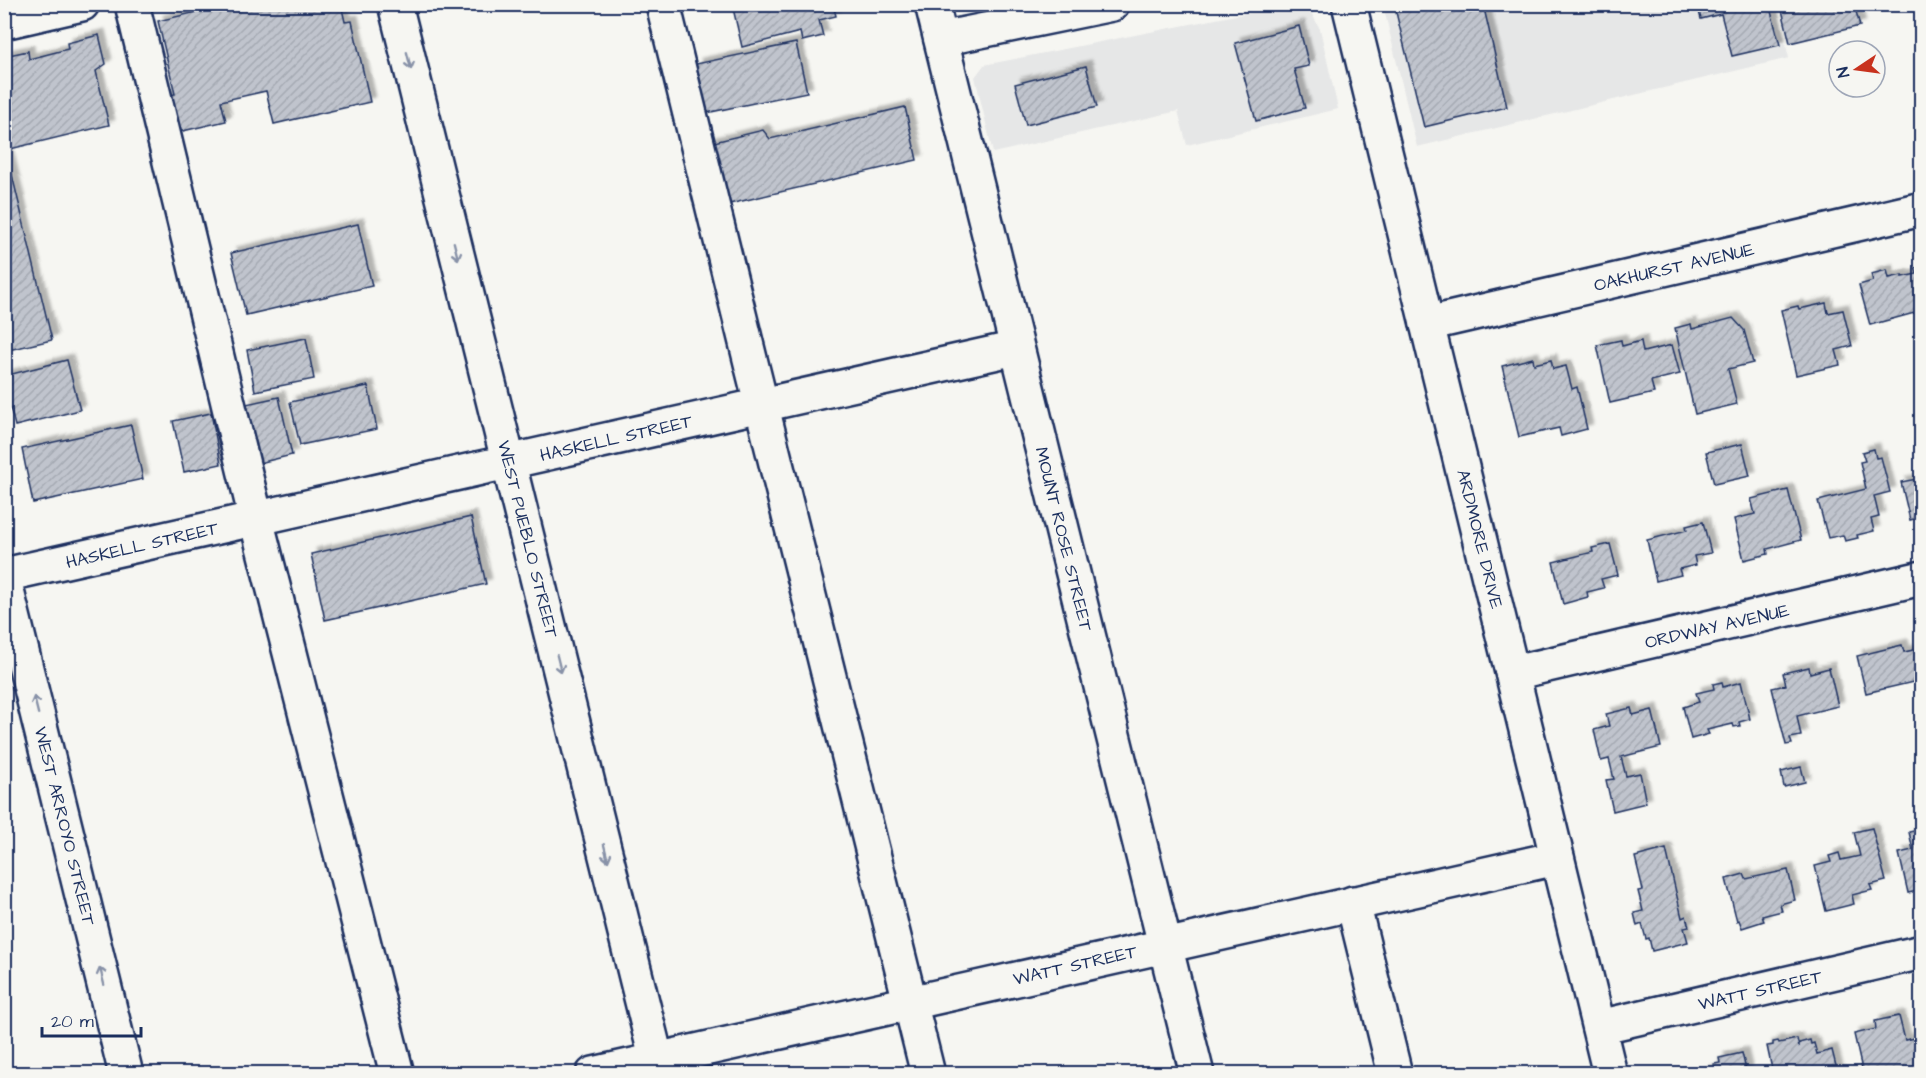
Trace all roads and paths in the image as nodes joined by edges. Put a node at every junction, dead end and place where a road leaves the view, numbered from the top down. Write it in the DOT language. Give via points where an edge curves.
graph roads {
  1 [pos="82,4"];
  2 [pos="132,4"];
  3 [pos="395,4"];
  4 [pos="663,4"];
  5 [pos="932,4"];
  6 [pos="1112,4"];
  7 [pos="1349,4"];
  8 [pos="4,22"];
  9 [pos="941,39"];
  10 [pos="1922,209"];
  11 [pos="1427,324"];
  12 [pos="1016,348"];
  13 [pos="762,405"];
  14 [pos="509,462"];
  15 [pos="256,519"];
  16 [pos="4,577"];
  17 [pos="1922,578"];
  18 [pos="1513,673"];
  19 [pos="1557,858"];
  20 [pos="1353,903"];
  21 [pos="1166,945"];
  22 [pos="1922,952"];
  23 [pos="911,1002"];
  24 [pos="1599,1027"];
  25 [pos="658,1067"];
  26 [pos="126,1074"];
  27 [pos="397,1074"];
  28 [pos="593,1074"];
  29 [pos="928,1074"];
  30 [pos="1197,1074"];
  31 [pos="1395,1074"];
  32 [pos="1610,1074"];
  1 -- 8 [label="street"];
  2 -- 15 [label="street"];
  3 -- 14 [label="street, WEST PUEBLO STREET, one-way"];
  4 -- 13 [label="street"];
  5 -- 9 [label="street, MOUNT ROSE STREET"];
  6 -- 9 [label="street"];
  7 -- 11 [label="street, ARDMORE DRIVE"];
  9 -- 12 [label="street, MOUNT ROSE STREET"];
  10 -- 11 [label="street, OAKHURST AVENUE"];
  11 -- 18 [label="street, ARDMORE DRIVE"];
  12 -- 13 [label="street, HASKELL STREET"];
  12 -- 21 [label="street, MOUNT ROSE STREET"];
  13 -- 14 [label="street, HASKELL STREET"];
  13 -- 23 [label="street"];
  14 -- 15 [label="street, HASKELL STREET"];
  14 -- 25 [label="street, WEST PUEBLO STREET, one-way"];
  15 -- 16 [label="street, HASKELL STREET"];
  15 -- 27 [label="street"];
  26 -- 16 [label="street, WEST ARROYO STREET, one-way"];
  17 -- 18 [label="street, ORDWAY AVENUE"];
  18 -- 19 [label="street, ARDMORE DRIVE"];
  19 -- 20 [label="street, WATT STREET"];
  19 -- 24 [label="street, ARDMORE DRIVE"];
  20 -- 21 [label="street, WATT STREET"];
  20 -- 31 [label="street"];
  21 -- 23 [label="street, WATT STREET"];
  21 -- 30 [label="street, MOUNT ROSE STREET"];
  22 -- 24 [label="street, WATT STREET"];
  23 -- 25 [label="street, WATT STREET"];
  23 -- 29 [label="street"];
  24 -- 32 [label="street, ARDMORE DRIVE"];
  25 -- 28 [label="street, WATT STREET"];
}
